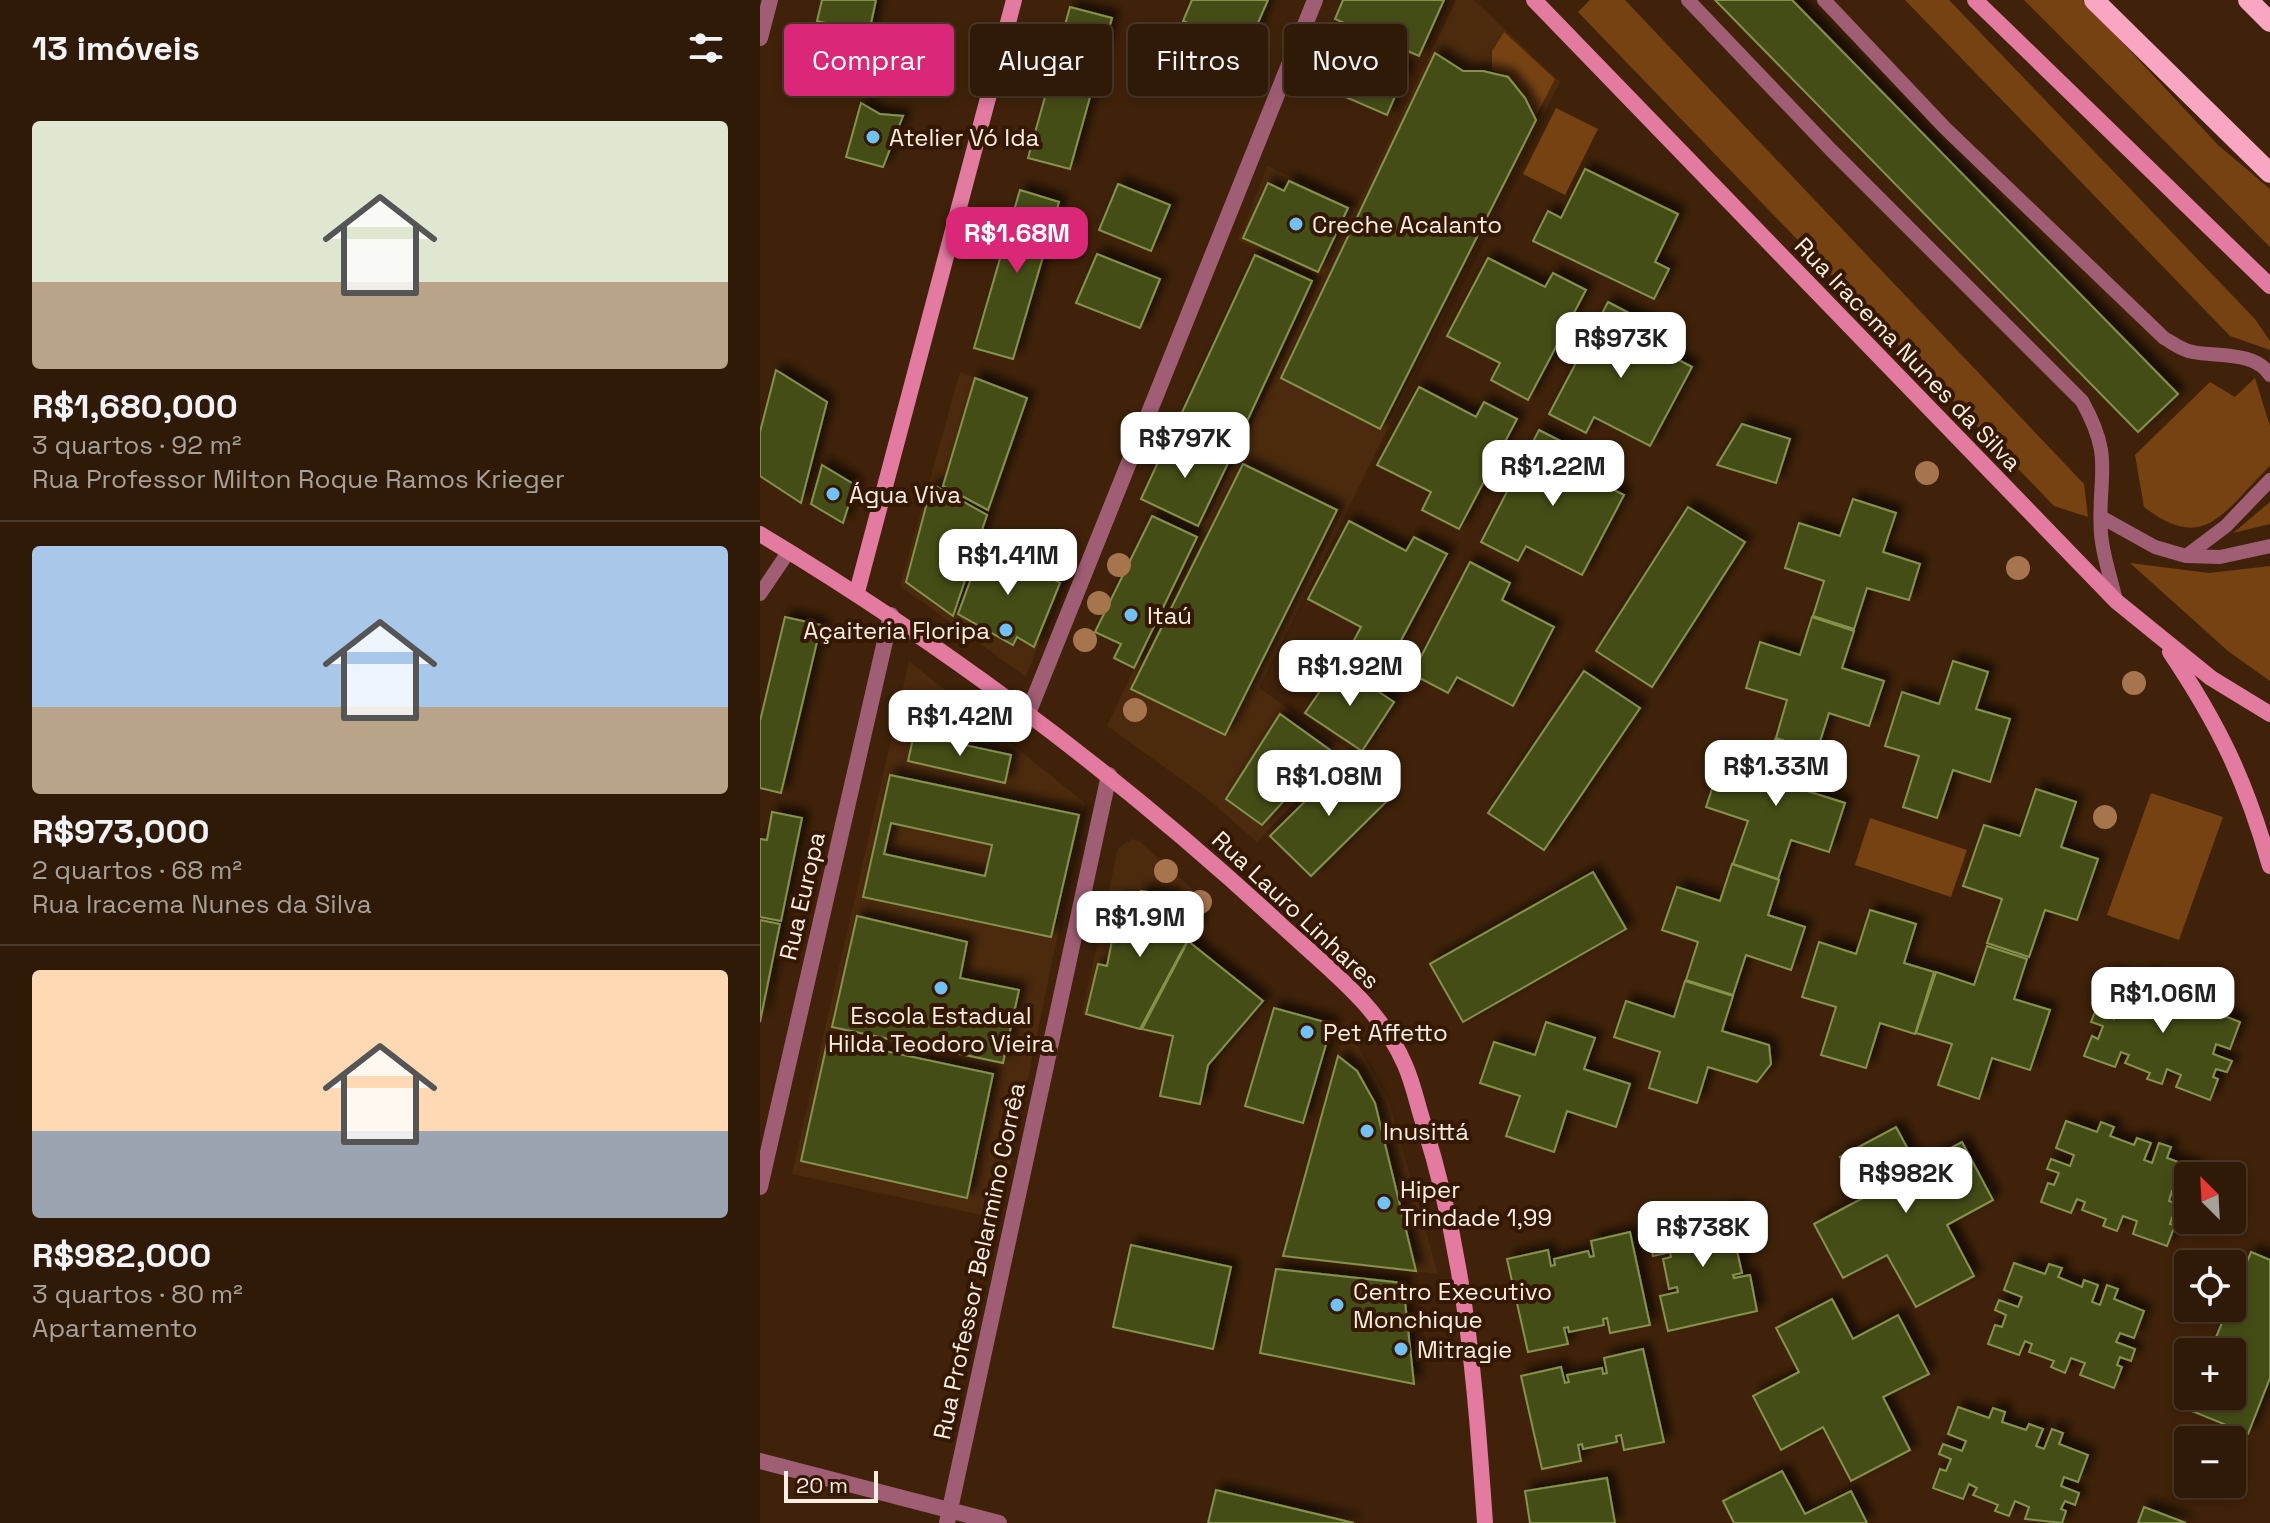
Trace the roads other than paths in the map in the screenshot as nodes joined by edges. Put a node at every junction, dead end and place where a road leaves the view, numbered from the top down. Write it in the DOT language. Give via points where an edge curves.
graph roads {
  1 [pos="770,0"];
  2 [pos="1014,0"];
  3 [pos="1315,0"];
  4 [pos="1534,0"];
  5 [pos="1688,0"];
  6 [pos="1824,0"];
  7 [pos="1975,0"];
  8 [pos="2094,0"];
  9 [pos="2248,0"];
  10 [pos="2270,22"];
  11 [pos="760,38"];
  12 [pos="2270,173"];
  13 [pos="2270,286"];
  14 [pos="2270,375"];
  15 [pos="2270,480"];
  16 [pos="2101,517"];
  17 [pos="760,534"];
  18 [pos="2270,546"];
  19 [pos="789,551"];
  20 [pos="2186,556"];
  21 [pos="857,592"];
  22 [pos="760,594"];
  23 [pos="2116,601"];
  24 [pos="891,615"];
  25 [pos="2163,642"];
  26 [pos="1029,711"];
  27 [pos="2270,714"];
  28 [pos="1109,775"];
  29 [pos="2270,866"];
  30 [pos="760,1187"];
  31 [pos="760,1461"];
  32 [pos="948,1517"];
  33 [pos="999,1523"];
  34 [pos="1485,1523"];
  1 -- 11 [label="street"];
  2 -- 21 [label="street"];
  3 -- 26 [label="street"];
  4 -- 23 [label="street, Rua Iracema Nunes da Silva"];
  5 -- 16 [label="lane" via="2082,401 2102,446"];
  6 -- 14 [label="lane" via="1945,128 2164,338 2189,352 2260,364"];
  7 -- 13 [label="street"];
  8 -- 12 [label="main road"];
  9 -- 10 [label="main road"];
  15 -- 20 [label="lane" via="2226,526"];
  16 -- 20 [label="lane" via="2155,547"];
  16 -- 23 [label="lane" via="2102,547"];
  17 -- 19 [label="street, Rua Lauro Linhares"];
  18 -- 20 [label="lane" via="2220,557"];
  19 -- 21 [label="street, Rua Lauro Linhares"];
  19 -- 22 [label="lane"];
  21 -- 24 [label="street, Rua Lauro Linhares"];
  23 -- 25 [label="street, Rua Iracema Nunes da Silva"];
  24 -- 26 [label="street, Rua Lauro Linhares"];
  24 -- 30 [label="street, Rua Europa"];
  25 -- 27 [label="street, Rua Iracema Nunes da Silva"];
  25 -- 29 [label="street" via="2231,753"];
  26 -- 28 [label="street, Rua Lauro Linhares"];
  28 -- 32 [label="street, Rua Professor Belarmino Corrêa"];
  28 -- 34 [label="street, Rua Lauro Linhares" via="1343,981 1381,1025 1405,1064 1457,1247 1474,1369"];
  31 -- 32 [label="street"];
  32 -- 33 [label="street"];
}
